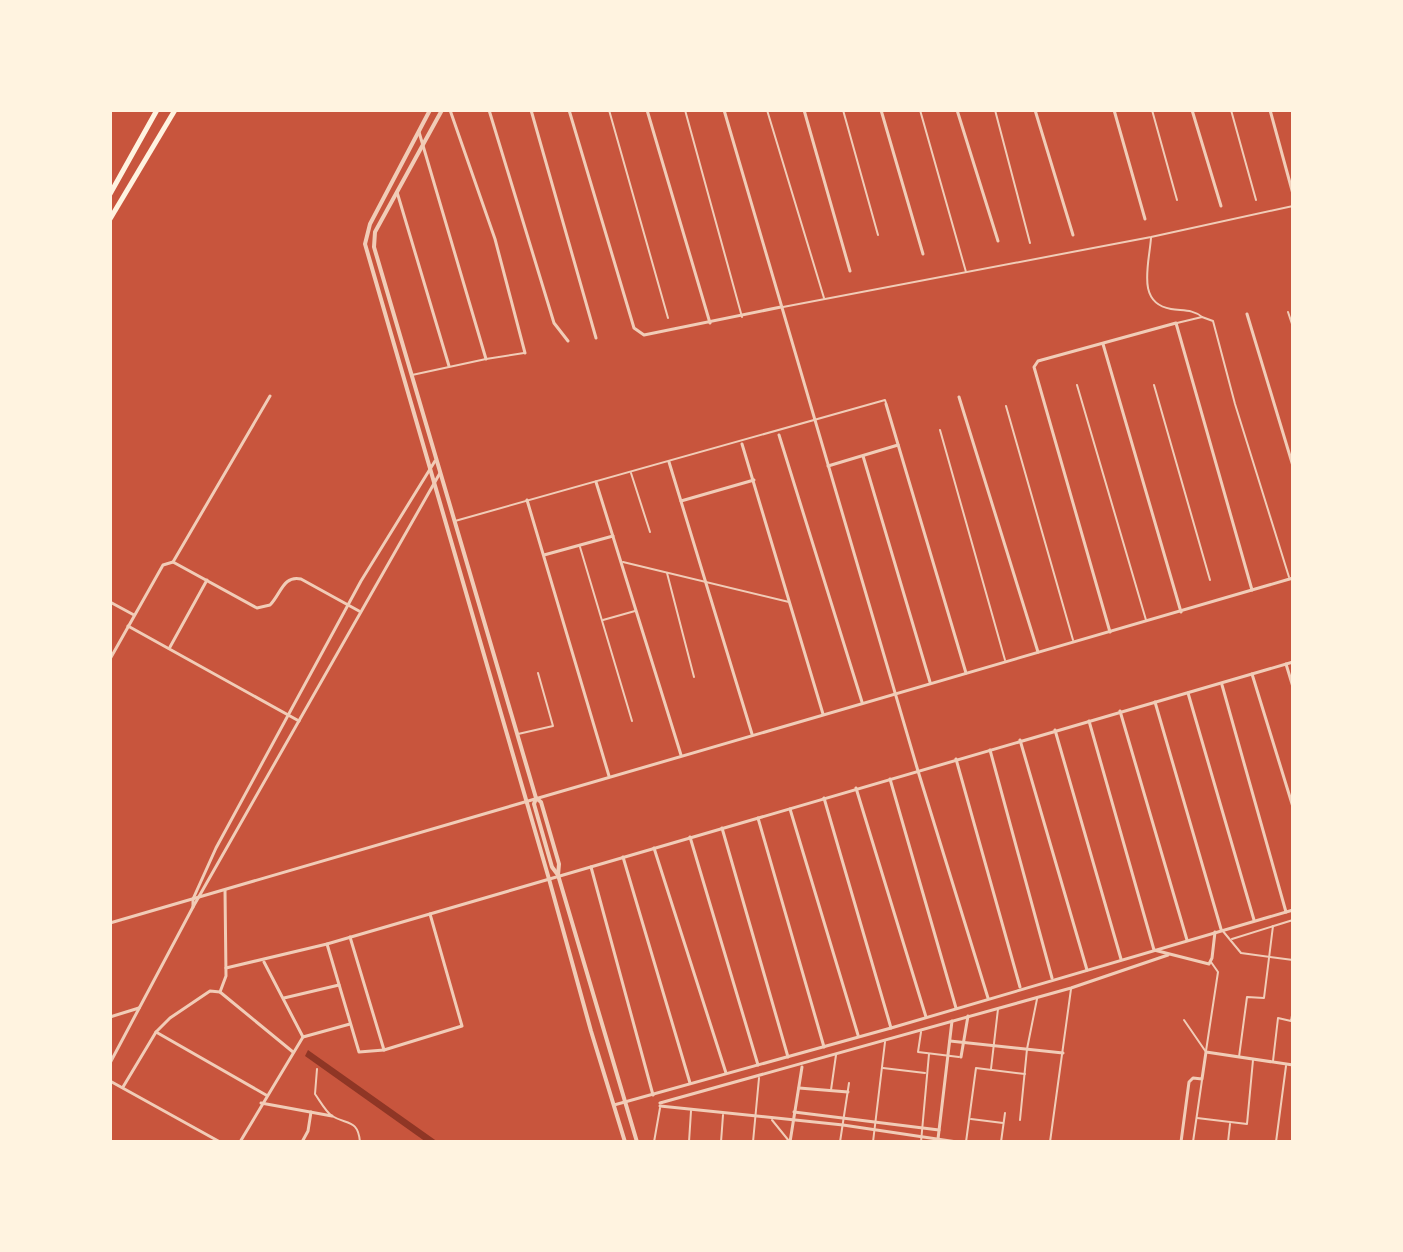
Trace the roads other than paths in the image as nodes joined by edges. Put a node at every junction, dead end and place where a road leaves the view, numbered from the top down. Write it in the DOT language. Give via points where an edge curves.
graph roads {
  1 [pos="157,110"];
  2 [pos="175,110"];
  3 [pos="430,110"];
  4 [pos="442,110"];
  5 [pos="450,110"];
  6 [pos="489,110"];
  7 [pos="531,110"];
  8 [pos="569,110"];
  9 [pos="609,110"];
  10 [pos="647,110"];
  11 [pos="685,110"];
  12 [pos="724,110"];
  13 [pos="767,110"];
  14 [pos="804,110"];
  15 [pos="843,110"];
  16 [pos="881,110"];
  17 [pos="920,110"];
  18 [pos="957,110"];
  19 [pos="995,110"];
  20 [pos="1035,110"];
  21 [pos="1114,110"];
  22 [pos="1152,110"];
  23 [pos="1192,110"];
  24 [pos="1231,110"];
  25 [pos="1270,110"];
  26 [pos="419,132"];
  27 [pos="423,145"];
  28 [pos="397,192"];
  29 [pos="110,194"];
  30 [pos="1293,194"];
  31 [pos="1177,200"];
  32 [pos="1256,200"];
  33 [pos="1221,206"];
  34 [pos="1293,206"];
  35 [pos="110,219"];
  36 [pos="1145,219"];
  37 [pos="878,235"];
  38 [pos="1073,235"];
  39 [pos="1151,237"];
  40 [pos="998,241"];
  41 [pos="1030,243"];
  42 [pos="923,254"];
  43 [pos="850,271"];
  44 [pos="967,273"];
  45 [pos="824,299"];
  46 [pos="782,307"];
  47 [pos="1288,312"];
  48 [pos="1247,314"];
  49 [pos="742,317"];
  50 [pos="1202,317"];
  51 [pos="668,318"];
  52 [pos="710,323"];
  53 [pos="1176,323"];
  54 [pos="1293,327"];
  55 [pos="596,338"];
  56 [pos="568,341"];
  57 [pos="1103,344"];
  58 [pos="525,353"];
  59 [pos="486,359"];
  60 [pos="449,366"];
  61 [pos="411,375"];
  62 [pos="1077,385"];
  63 [pos="1154,385"];
  64 [pos="270,396"];
  65 [pos="959,397"];
  66 [pos="886,404"];
  67 [pos="1006,406"];
  68 [pos="814,419"];
  69 [pos="940,430"];
  70 [pos="779,435"];
  71 [pos="742,442"];
  72 [pos="899,445"];
  73 [pos="863,456"];
  74 [pos="436,460"];
  75 [pos="669,462"];
  76 [pos="828,466"];
  77 [pos="1293,466"];
  78 [pos="430,470"];
  79 [pos="631,472"];
  80 [pos="440,473"];
  81 [pos="754,480"];
  82 [pos="596,482"];
  83 [pos="433,483"];
  84 [pos="527,500"];
  85 [pos="681,501"];
  86 [pos="454,521"];
  87 [pos="650,532"];
  88 [pos="615,535"];
  89 [pos="579,546"];
  90 [pos="544,555"];
  91 [pos="173,562"];
  92 [pos="623,562"];
  93 [pos="666,572"];
  94 [pos="1291,578"];
  95 [pos="207,580"];
  96 [pos="1210,580"];
  97 [pos="706,583"];
  98 [pos="1252,590"];
  99 [pos="110,602"];
  100 [pos="789,602"];
  101 [pos="349,606"];
  102 [pos="637,610"];
  103 [pos="361,612"];
  104 [pos="1181,612"];
  105 [pos="134,615"];
  106 [pos="601,621"];
  107 [pos="1147,621"];
  108 [pos="128,626"];
  109 [pos="1110,632"];
  110 [pos="1073,642"];
  111 [pos="169,648"];
  112 [pos="1038,652"];
  113 [pos="110,659"];
  114 [pos="1005,661"];
  115 [pos="1293,662"];
  116 [pos="1286,664"];
  117 [pos="538,673"];
  118 [pos="966,673"];
  119 [pos="1252,674"];
  120 [pos="694,677"];
  121 [pos="931,683"];
  122 [pos="1222,683"];
  123 [pos="1293,687"];
  124 [pos="895,693"];
  125 [pos="1188,693"];
  126 [pos="862,702"];
  127 [pos="1155,702"];
  128 [pos="1120,711"];
  129 [pos="823,714"];
  130 [pos="288,715"];
  131 [pos="299,721"];
  132 [pos="632,721"];
  133 [pos="1089,721"];
  134 [pos="1055,730"];
  135 [pos="752,734"];
  136 [pos="517,735"];
  137 [pos="1020,740"];
  138 [pos="990,750"];
  139 [pos="681,755"];
  140 [pos="956,759"];
  141 [pos="918,771"];
  142 [pos="609,777"];
  143 [pos="890,779"];
  144 [pos="856,788"];
  145 [pos="536,798"];
  146 [pos="824,798"];
  147 [pos="526,802"];
  148 [pos="1293,807"];
  149 [pos="790,809"];
  150 [pos="758,818"];
  151 [pos="722,828"];
  152 [pos="690,837"];
  153 [pos="216,848"];
  154 [pos="654,848"];
  155 [pos="225,853"];
  156 [pos="623,857"];
  157 [pos="590,866"];
  158 [pos="558,875"];
  159 [pos="549,879"];
  160 [pos="225,890"];
  161 [pos="200,897"];
  162 [pos="193,899"];
  163 [pos="193,907"];
  164 [pos="1293,910"];
  165 [pos="1286,912"];
  166 [pos="429,913"];
  167 [pos="1254,920"];
  168 [pos="1293,920"];
  169 [pos="110,923"];
  170 [pos="1273,926"];
  171 [pos="1221,930"];
  172 [pos="1215,931"];
  173 [pos="350,937"];
  174 [pos="1187,940"];
  175 [pos="1231,940"];
  176 [pos="327,944"];
  177 [pos="1154,950"];
  178 [pos="1168,955"];
  179 [pos="1270,957"];
  180 [pos="1121,959"];
  181 [pos="263,960"];
  182 [pos="1293,960"];
  183 [pos="1211,962"];
  184 [pos="226,968"];
  185 [pos="1087,970"];
  186 [pos="1052,979"];
  187 [pos="339,985"];
  188 [pos="1021,988"];
  189 [pos="1071,988"];
  190 [pos="219,991"];
  191 [pos="283,998"];
  192 [pos="988,998"];
  193 [pos="1037,998"];
  194 [pos="139,1008"];
  195 [pos="956,1008"];
  196 [pos="998,1008"];
  197 [pos="1293,1010"];
  198 [pos="968,1016"];
  199 [pos="110,1017"];
  200 [pos="926,1017"];
  201 [pos="1184,1020"];
  202 [pos="952,1021"];
  203 [pos="350,1024"];
  204 [pos="891,1028"];
  205 [pos="921,1030"];
  206 [pos="156,1032"];
  207 [pos="858,1037"];
  208 [pos="302,1039"];
  209 [pos="885,1040"];
  210 [pos="950,1041"];
  211 [pos="965,1042"];
  212 [pos="994,1046"];
  213 [pos="824,1047"];
  214 [pos="1027,1049"];
  215 [pos="384,1050"];
  216 [pos="293,1052"];
  217 [pos="1206,1052"];
  218 [pos="1063,1053"];
  219 [pos="929,1054"];
  220 [pos="836,1055"];
  221 [pos="948,1056"];
  222 [pos="788,1057"];
  223 [pos="961,1057"];
  224 [pos="1239,1057"];
  225 [pos="1253,1059"];
  226 [pos="1273,1062"];
  227 [pos="110,1063"];
  228 [pos="1286,1064"];
  229 [pos="758,1065"];
  230 [pos="803,1065"];
  231 [pos="1293,1065"];
  232 [pos="882,1068"];
  233 [pos="317,1069"];
  234 [pos="991,1069"];
  235 [pos="927,1073"];
  236 [pos="726,1074"];
  237 [pos="1025,1074"];
  238 [pos="759,1077"];
  239 [pos="1202,1079"];
  240 [pos="110,1081"];
  241 [pos="849,1083"];
  242 [pos="690,1084"];
  243 [pos="123,1087"];
  244 [pos="799,1088"];
  245 [pos="831,1090"];
  246 [pos="662,1092"];
  247 [pos="848,1092"];
  248 [pos="266,1095"];
  249 [pos="653,1095"];
  250 [pos="261,1103"];
  251 [pos="625,1103"];
  252 [pos="660,1104"];
  253 [pos="614,1105"];
  254 [pos="691,1110"];
  255 [pos="311,1112"];
  256 [pos="794,1112"];
  257 [pos="1005,1113"];
  258 [pos="723,1114"];
  259 [pos="332,1116"];
  260 [pos="755,1117"];
  261 [pos="844,1117"];
  262 [pos="1197,1118"];
  263 [pos="969,1119"];
  264 [pos="772,1120"];
  265 [pos="1020,1120"];
  266 [pos="876,1121"];
  267 [pos="793,1122"];
  268 [pos="1230,1122"];
  269 [pos="1003,1123"];
  270 [pos="843,1125"];
  271 [pos="922,1128"];
  272 [pos="874,1130"];
  273 [pos="939,1130"];
  274 [pos="902,1134"];
  275 [pos="921,1139"];
  276 [pos="938,1139"];
  277 [pos="949,1141"];
  278 [pos="220,1142"];
  279 [pos="240,1142"];
  280 [pos="302,1142"];
  281 [pos="360,1142"];
  282 [pos="625,1142"];
  283 [pos="637,1142"];
  284 [pos="654,1142"];
  285 [pos="689,1142"];
  286 [pos="721,1142"];
  287 [pos="753,1142"];
  288 [pos="790,1142"];
  289 [pos="840,1142"];
  290 [pos="873,1142"];
  291 [pos="901,1142"];
  292 [pos="957,1142"];
  293 [pos="966,1142"];
  294 [pos="1001,1142"];
  295 [pos="1050,1142"];
  296 [pos="1181,1142"];
  297 [pos="1193,1142"];
  298 [pos="1228,1142"];
  299 [pos="1276,1142"];
  1 -- 29 [label="main road"];
  2 -- 35 [label="main road"];
  3 -- 26 [label="street"];
  4 -- 27 [label="street"];
  5 -- 58 [label="street" via="495,239"];
  6 -- 56 [label="street" via="554,323"];
  7 -- 55 [label="street"];
  8 -- 52 [label="street" via="634,328 644,335"];
  9 -- 51 [label="street"];
  10 -- 52 [label="street"];
  11 -- 49 [label="street"];
  12 -- 46 [label="street"];
  13 -- 45 [label="street"];
  14 -- 43 [label="street"];
  15 -- 37 [label="street"];
  16 -- 42 [label="street"];
  17 -- 44 [label="street"];
  18 -- 40 [label="street"];
  19 -- 41 [label="street"];
  20 -- 38 [label="street"];
  21 -- 36 [label="street"];
  22 -- 31 [label="street"];
  23 -- 33 [label="street"];
  24 -- 32 [label="street"];
  25 -- 30 [label="street"];
  26 -- 27 [label="street"];
  26 -- 78 [label="street" via="365,239"];
  27 -- 28 [label="street"];
  27 -- 59 [label="street"];
  28 -- 60 [label="street"];
  28 -- 61 [label="street" via="375,232 374,247"];
  34 -- 39 [label="street"];
  39 -- 44 [label="street"];
  39 -- 50 [label="street" via="1149,297 1157,305"];
  44 -- 45 [label="street"];
  45 -- 46 [label="street"];
  46 -- 49 [label="street"];
  46 -- 68 [label="street"];
  47 -- 54 [label="street"];
  48 -- 77 [label="street"];
  49 -- 52 [label="street"];
  50 -- 53 [label="street"];
  50 -- 94 [label="street" via="1213,321"];
  53 -- 57 [label="street"];
  53 -- 98 [label="street"];
  57 -- 104 [label="street"];
  57 -- 109 [label="street" via="1036,362 1035,370"];
  58 -- 59 [label="street"];
  59 -- 60 [label="street"];
  60 -- 61 [label="street"];
  61 -- 74 [label="street"];
  62 -- 107 [label="street"];
  63 -- 96 [label="street"];
  64 -- 91 [label="street"];
  65 -- 112 [label="street"];
  66 -- 68 [label="street" via="885,400"];
  66 -- 72 [label="street"];
  67 -- 110 [label="street"];
  68 -- 71 [label="street"];
  68 -- 76 [label="street"];
  69 -- 114 [label="street"];
  70 -- 126 [label="street"];
  71 -- 75 [label="street"];
  71 -- 81 [label="street"];
  72 -- 73 [label="street"];
  72 -- 118 [label="street"];
  73 -- 76 [label="street"];
  73 -- 121 [label="street"];
  74 -- 78 [label="street"];
  74 -- 80 [label="street"];
  75 -- 79 [label="street"];
  75 -- 85 [label="street"];
  76 -- 124 [label="street"];
  78 -- 83 [label="street"];
  78 -- 101 [label="street"];
  79 -- 82 [label="street"];
  79 -- 87 [label="street"];
  80 -- 83 [label="street"];
  80 -- 86 [label="street"];
  81 -- 85 [label="street"];
  81 -- 100 [label="street"];
  82 -- 84 [label="street"];
  82 -- 88 [label="street"];
  83 -- 103 [label="street"];
  83 -- 147 [label="street"];
  84 -- 86 [label="street"];
  84 -- 90 [label="street"];
  85 -- 97 [label="street"];
  86 -- 136 [label="street"];
  88 -- 89 [label="street"];
  88 -- 92 [label="street"];
  89 -- 90 [label="street"];
  89 -- 106 [label="street"];
  90 -- 142 [label="street"];
  91 -- 95 [label="street"];
  91 -- 105 [label="street" via="163,565"];
  92 -- 93 [label="street"];
  92 -- 102 [label="street"];
  93 -- 97 [label="street"];
  93 -- 120 [label="street"];
  94 -- 98 [label="street"];
  95 -- 101 [label="street" via="262,608 274,602 287,580 298,578"];
  95 -- 111 [label="street"];
  97 -- 100 [label="street"];
  97 -- 135 [label="street"];
  98 -- 104 [label="street"];
  99 -- 105 [label="street"];
  100 -- 129 [label="street"];
  101 -- 103 [label="street"];
  101 -- 130 [label="street"];
  102 -- 106 [label="street"];
  102 -- 139 [label="street"];
  103 -- 131 [label="street"];
  104 -- 107 [label="street"];
  105 -- 108 [label="street"];
  106 -- 132 [label="street"];
  107 -- 109 [label="street"];
  108 -- 111 [label="street"];
  108 -- 113 [label="street"];
  109 -- 110 [label="street"];
  110 -- 112 [label="street"];
  111 -- 130 [label="street"];
  112 -- 114 [label="street"];
  114 -- 118 [label="street"];
  115 -- 116 [label="street"];
  116 -- 119 [label="street"];
  116 -- 123 [label="street"];
  117 -- 136 [label="street" via="553,726"];
  118 -- 121 [label="street"];
  119 -- 122 [label="street"];
  119 -- 148 [label="street"];
  121 -- 124 [label="street"];
  122 -- 125 [label="street"];
  122 -- 165 [label="street"];
  124 -- 126 [label="street"];
  124 -- 141 [label="street"];
  125 -- 127 [label="street"];
  125 -- 167 [label="street"];
  126 -- 129 [label="street"];
  127 -- 128 [label="street"];
  127 -- 171 [label="street"];
  128 -- 133 [label="street"];
  128 -- 174 [label="street"];
  129 -- 135 [label="street"];
  130 -- 131 [label="street"];
  130 -- 153 [label="street"];
  131 -- 155 [label="street"];
  133 -- 134 [label="street"];
  133 -- 177 [label="street"];
  134 -- 137 [label="street"];
  134 -- 180 [label="street"];
  135 -- 139 [label="street"];
  136 -- 145 [label="street"];
  137 -- 138 [label="street"];
  137 -- 185 [label="street"];
  138 -- 140 [label="street"];
  138 -- 186 [label="street"];
  139 -- 142 [label="street"];
  140 -- 141 [label="street"];
  140 -- 188 [label="street"];
  141 -- 143 [label="street"];
  141 -- 192 [label="street"];
  142 -- 145 [label="street"];
  143 -- 144 [label="street"];
  143 -- 195 [label="street"];
  144 -- 146 [label="street"];
  144 -- 200 [label="street"];
  145 -- 147 [label="street"];
  145 -- 158 [label="street"];
  146 -- 149 [label="street"];
  146 -- 204 [label="street"];
  147 -- 159 [label="street"];
  147 -- 160 [label="street"];
  149 -- 150 [label="street"];
  149 -- 207 [label="street"];
  150 -- 151 [label="street"];
  150 -- 213 [label="street"];
  151 -- 152 [label="street"];
  151 -- 222 [label="street"];
  152 -- 154 [label="street"];
  152 -- 229 [label="street"];
  153 -- 155 [label="street"];
  153 -- 162 [label="street"];
  154 -- 156 [label="street"];
  154 -- 236 [label="street"];
  155 -- 161 [label="street"];
  156 -- 157 [label="street"];
  156 -- 242 [label="street"];
  157 -- 158 [label="street"];
  157 -- 249 [label="street"];
  158 -- 159 [label="street"];
  158 -- 251 [label="street"];
  159 -- 166 [label="street"];
  159 -- 253 [label="street"];
  160 -- 161 [label="street"];
  160 -- 184 [label="street"];
  161 -- 162 [label="street"];
  161 -- 163 [label="street"];
  162 -- 163 [label="street"];
  162 -- 169 [label="street"];
  163 -- 194 [label="street"];
  164 -- 165 [label="street"];
  165 -- 167 [label="street"];
  166 -- 173 [label="street"];
  166 -- 215 [label="street" via="462,1026"];
  167 -- 171 [label="street"];
  168 -- 170 [label="street"];
  170 -- 175 [label="street"];
  170 -- 179 [label="street"];
  171 -- 172 [label="street"];
  171 -- 175 [label="street"];
  172 -- 174 [label="street"];
  172 -- 183 [label="street"];
  173 -- 176 [label="street"];
  173 -- 215 [label="street"];
  174 -- 177 [label="street"];
  175 -- 179 [label="street" via="1241,953"];
  176 -- 181 [label="street"];
  176 -- 187 [label="street"];
  177 -- 178 [label="street"];
  177 -- 180 [label="street"];
  178 -- 183 [label="street"];
  178 -- 189 [label="street"];
  179 -- 182 [label="street"];
  179 -- 224 [label="street" via="1264,998 1247,997"];
  180 -- 185 [label="street"];
  181 -- 184 [label="street"];
  181 -- 191 [label="street"];
  183 -- 217 [label="street" via="1218,972"];
  184 -- 190 [label="street"];
  185 -- 186 [label="street"];
  186 -- 188 [label="street"];
  187 -- 191 [label="street"];
  187 -- 203 [label="street"];
  188 -- 192 [label="street"];
  189 -- 193 [label="street"];
  189 -- 218 [label="street"];
  190 -- 206 [label="street" via="210,991"];
  190 -- 216 [label="street"];
  191 -- 208 [label="street"];
  192 -- 195 [label="street"];
  193 -- 196 [label="street"];
  193 -- 214 [label="street"];
  194 -- 199 [label="street"];
  194 -- 227 [label="street"];
  195 -- 200 [label="street"];
  196 -- 198 [label="street"];
  196 -- 212 [label="street"];
  197 -- 226 [label="street" via="1291,1021 1278,1018"];
  198 -- 202 [label="street"];
  198 -- 211 [label="street"];
  200 -- 204 [label="street"];
  201 -- 217 [label="street"];
  202 -- 205 [label="street"];
  202 -- 210 [label="street"];
  203 -- 208 [label="street"];
  203 -- 215 [label="street" via="361,1053"];
  204 -- 207 [label="street"];
  205 -- 209 [label="street"];
  205 -- 219 [label="street" via="918,1052"];
  206 -- 243 [label="street"];
  206 -- 248 [label="street"];
  207 -- 213 [label="street"];
  208 -- 216 [label="street"];
  209 -- 220 [label="street"];
  209 -- 232 [label="street"];
  210 -- 211 [label="street"];
  210 -- 221 [label="street"];
  211 -- 212 [label="street"];
  211 -- 223 [label="street"];
  212 -- 214 [label="street"];
  212 -- 234 [label="street"];
  213 -- 222 [label="street"];
  214 -- 218 [label="street"];
  214 -- 237 [label="street"];
  216 -- 248 [label="street"];
  217 -- 224 [label="street"];
  217 -- 239 [label="street"];
  218 -- 295 [label="street"];
  219 -- 221 [label="street"];
  219 -- 235 [label="street"];
  220 -- 230 [label="street"];
  220 -- 245 [label="street"];
  221 -- 223 [label="street"];
  221 -- 273 [label="street"];
  222 -- 229 [label="street"];
  224 -- 225 [label="street"];
  225 -- 226 [label="street"];
  225 -- 268 [label="street" via="1247,1124"];
  226 -- 228 [label="street"];
  228 -- 231 [label="street"];
  228 -- 299 [label="street"];
  229 -- 236 [label="street"];
  230 -- 238 [label="street"];
  230 -- 244 [label="street"];
  232 -- 235 [label="street"];
  232 -- 266 [label="street"];
  233 -- 259 [label="street" via="315,1094"];
  234 -- 237 [label="street"];
  234 -- 263 [label="street" via="976,1068"];
  235 -- 271 [label="street"];
  236 -- 242 [label="street"];
  237 -- 265 [label="street"];
  238 -- 252 [label="street"];
  238 -- 260 [label="street"];
  239 -- 262 [label="street"];
  239 -- 296 [label="street" via="1189,1082"];
  240 -- 243 [label="street"];
  241 -- 247 [label="street"];
  242 -- 246 [label="street"];
  243 -- 278 [label="street"];
  244 -- 245 [label="street"];
  244 -- 256 [label="street"];
  245 -- 247 [label="street"];
  246 -- 249 [label="street"];
  246 -- 252 [label="street"];
  247 -- 261 [label="street"];
  248 -- 250 [label="street"];
  249 -- 251 [label="street"];
  250 -- 255 [label="street"];
  250 -- 279 [label="street"];
  251 -- 253 [label="street"];
  251 -- 283 [label="street"];
  252 -- 254 [label="street"];
  252 -- 284 [label="street"];
  253 -- 282 [label="street"];
  254 -- 258 [label="street"];
  254 -- 285 [label="street"];
  255 -- 259 [label="street"];
  255 -- 280 [label="street"];
  256 -- 261 [label="street"];
  256 -- 267 [label="street"];
  257 -- 269 [label="street"];
  258 -- 260 [label="street"];
  258 -- 286 [label="street"];
  259 -- 281 [label="street" via="353,1125"];
  260 -- 264 [label="street"];
  260 -- 287 [label="street"];
  261 -- 266 [label="street"];
  261 -- 270 [label="street"];
  262 -- 268 [label="street"];
  262 -- 297 [label="street"];
  263 -- 269 [label="street"];
  263 -- 293 [label="street"];
  264 -- 267 [label="street"];
  264 -- 288 [label="street"];
  266 -- 271 [label="street"];
  266 -- 272 [label="street"];
  267 -- 270 [label="street"];
  267 -- 288 [label="street"];
  268 -- 298 [label="street"];
  269 -- 294 [label="street"];
  270 -- 272 [label="street"];
  270 -- 289 [label="street"];
  271 -- 273 [label="street"];
  271 -- 275 [label="street"];
  272 -- 274 [label="street"];
  272 -- 290 [label="street"];
  273 -- 276 [label="street"];
  274 -- 275 [label="street"];
  274 -- 291 [label="street"];
  275 -- 276 [label="street"];
  276 -- 277 [label="street"];
  277 -- 292 [label="street"];
}
